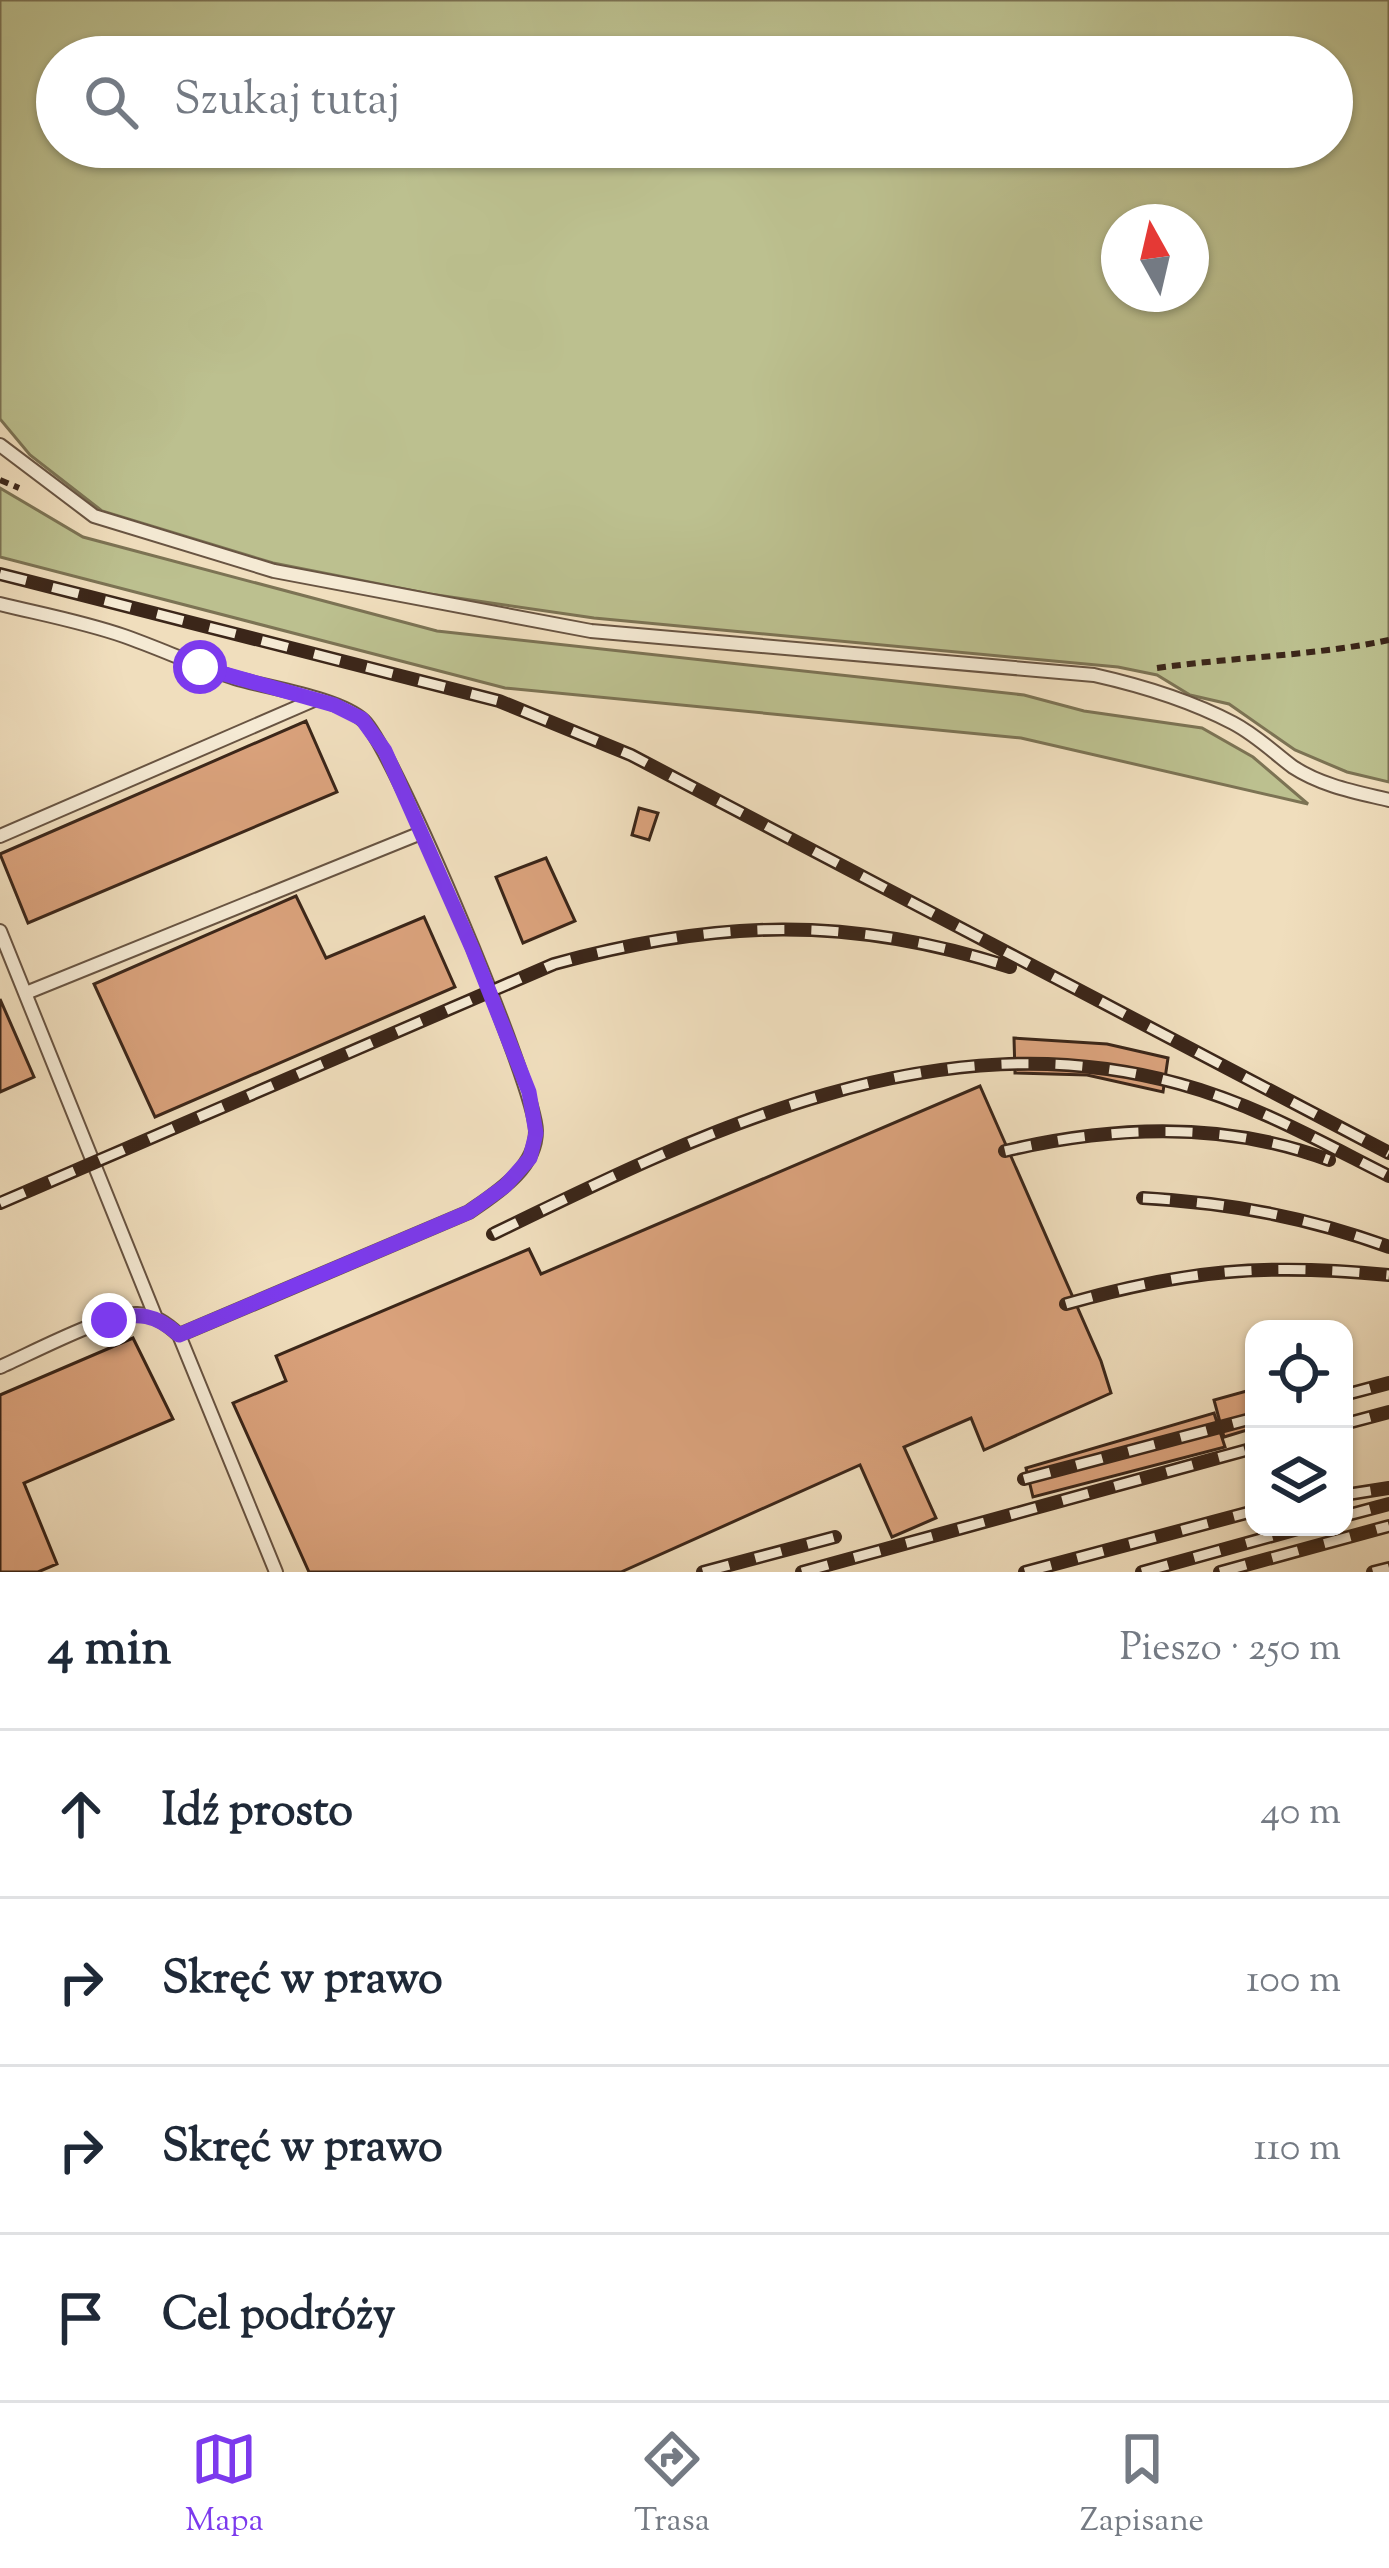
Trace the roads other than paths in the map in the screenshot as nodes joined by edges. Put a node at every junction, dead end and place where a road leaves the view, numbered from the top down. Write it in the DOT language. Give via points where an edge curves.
graph roads {
  1 [pos="0,445"];
  2 [pos="0,604"];
  3 [pos="315,700"];
  4 [pos="1389,800"];
  5 [pos="422,833"];
  6 [pos="0,836"];
  7 [pos="0,931"];
  8 [pos="26,993"];
  9 [pos="156,1318"];
  10 [pos="179,1335"];
  11 [pos="0,1367"];
  12 [pos="276,1572"];
  1 -- 4 [label="lane" via="94,516 274,571 591,631 1094,674 1206,710 1316,779"];
  2 -- 3 [label="lane"];
  3 -- 5 [label="lane" via="362,719"];
  3 -- 6 [label="lane"];
  5 -- 8 [label="lane"];
  5 -- 10 [label="lane" via="529,1092 536,1133 530,1158 469,1212"];
  7 -- 8 [label="lane"];
  8 -- 9 [label="lane"];
  9 -- 10 [label="lane"];
  9 -- 11 [label="lane" via="109,1320"];
  10 -- 12 [label="lane"];
}
